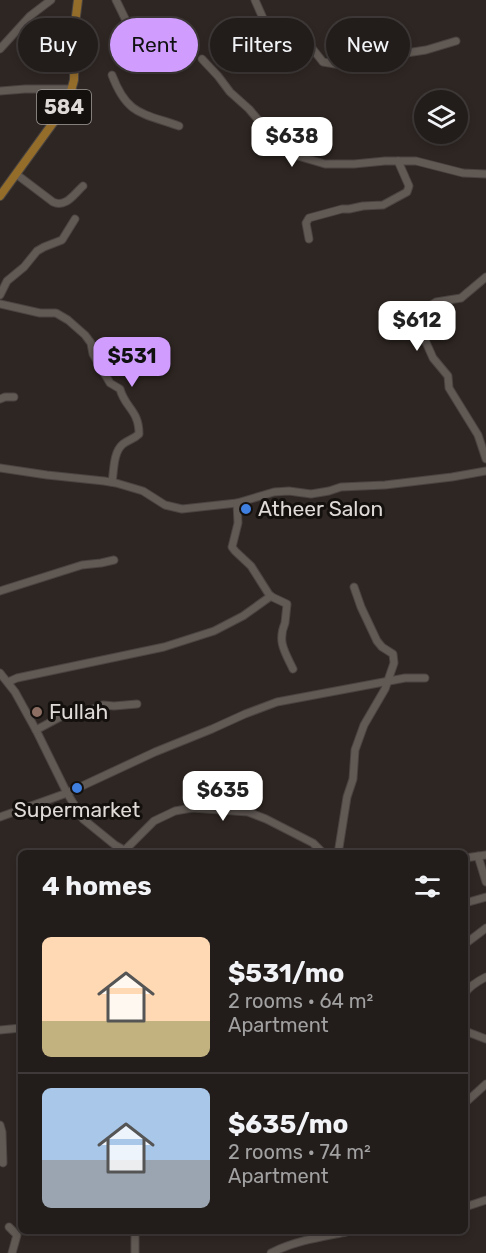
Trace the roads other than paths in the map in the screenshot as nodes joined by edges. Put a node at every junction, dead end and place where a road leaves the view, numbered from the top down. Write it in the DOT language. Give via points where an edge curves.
graph roads {
  1 [pos="51,0"];
  2 [pos="78,0"];
  3 [pos="116,0"];
  4 [pos="255,0"];
  5 [pos="126,18"];
  6 [pos="456,41"];
  7 [pos="0,49"];
  8 [pos="202,59"];
  9 [pos="112,75"];
  10 [pos="72,89"];
  11 [pos="0,91"];
  12 [pos="179,126"];
  13 [pos="398,161"];
  14 [pos="16,174"];
  15 [pos="486,174"];
  16 [pos="83,186"];
  17 [pos="2,189"];
  18 [pos="75,219"];
  19 [pos="309,238"];
  20 [pos="486,277"];
  21 [pos="0,295"];
  22 [pos="0,304"];
  23 [pos="14,397"];
  24 [pos="0,399"];
  25 [pos="486,459"];
  26 [pos="0,468"];
  27 [pos="486,471"];
  28 [pos="112,482"];
  29 [pos="237,503"];
  30 [pos="114,560"];
  31 [pos="354,587"];
  32 [pos="0,591"];
  33 [pos="271,597"];
  34 [pos="292,669"];
  35 [pos="0,673"];
  36 [pos="425,678"];
  37 [pos="8,682"];
  38 [pos="388,682"];
  39 [pos="137,704"];
  40 [pos="36,730"];
  41 [pos="67,793"];
  42 [pos="0,817"];
  43 [pos="125,850"];
  44 [pos="130,850"];
  45 [pos="320,850"];
  46 [pos="339,850"];
  47 [pos="486,855"];
  48 [pos="477,856"];
  49 [pos="468,858"];
  50 [pos="486,882"];
  51 [pos="486,897"];
  52 [pos="468,902"];
  53 [pos="486,928"];
  54 [pos="468,942"];
  55 [pos="486,977"];
  56 [pos="468,988"];
  57 [pos="18,1028"];
  58 [pos="0,1030"];
  59 [pos="468,1032"];
  60 [pos="486,1039"];
  61 [pos="486,1084"];
  62 [pos="468,1100"];
  63 [pos="0,1125"];
  64 [pos="3,1164"];
  65 [pos="486,1200"];
  66 [pos="468,1206"];
  67 [pos="9,1227"];
  68 [pos="135,1234"];
  69 [pos="335,1234"];
  70 [pos="12,1253"];
  71 [pos="135,1253"];
  72 [pos="271,1253"];
  1 -- 7 [label="street"];
  2 -- 10 [label="main road, 584"];
  3 -- 5 [label="street"];
  4 -- 6 [label="street" via="272,44 291,51 310,47 323,62 359,65"];
  8 -- 13 [label="street" via="291,154 325,164"];
  9 -- 12 [label="street" via="132,108"];
  10 -- 11 [label="street"];
  10 -- 14 [label="main road, 584" via="58,116"];
  13 -- 15 [label="street"];
  13 -- 19 [label="street" via="409,186 407,192 383,205 358,206 310,218 306,222"];
  14 -- 16 [label="street" via="59,205"];
  14 -- 17 [label="main road, 584"];
  18 -- 21 [label="street" via="60,241 37,251 7,281"];
  20 -- 25 [label="street" via="461,298 431,305 426,336 433,358 448,376 449,388 478,435"];
  22 -- 28 [label="street" via="56,313 72,323 91,343 110,383 118,387 134,411 139,434 120,447"];
  23 -- 24 [label="street"];
  26 -- 28 [label="street"];
  27 -- 29 [label="street" via="341,487 311,494 274,492"];
  28 -- 29 [label="street" via="143,491 182,510"];
  29 -- 33 [label="street" via="232,547 251,566"];
  30 -- 32 [label="street" via="82,565"];
  31 -- 38 [label="street" via="378,641 393,654"];
  33 -- 34 [label="street" via="287,604 281,641"];
  33 -- 37 [label="street" via="214,631 164,647"];
  35 -- 37 [label="street"];
  36 -- 38 [label="street"];
  37 -- 40 [label="street"];
  38 -- 41 [label="street" via="277,702"];
  38 -- 46 [label="street" via="357,743"];
  39 -- 40 [label="street" via="103,705 64,715"];
  40 -- 41 [label="street"];
  41 -- 42 [label="street"];
  41 -- 43 [label="street" via="83,819"];
  44 -- 45 [label="street" via="154,820 192,808 248,812"];
  47 -- 48 [label="street"];
  48 -- 49 [label="street"];
  48 -- 50 [label="street"];
  51 -- 52 [label="street"];
  53 -- 54 [label="street"];
  55 -- 56 [label="street"];
  57 -- 58 [label="street"];
  59 -- 60 [label="street"];
  61 -- 62 [label="street"];
  63 -- 64 [label="street"];
  65 -- 66 [label="street"];
  67 -- 70 [label="street" via="17,1236"];
  68 -- 71 [label="street"];
  69 -- 72 [label="street"];
}
